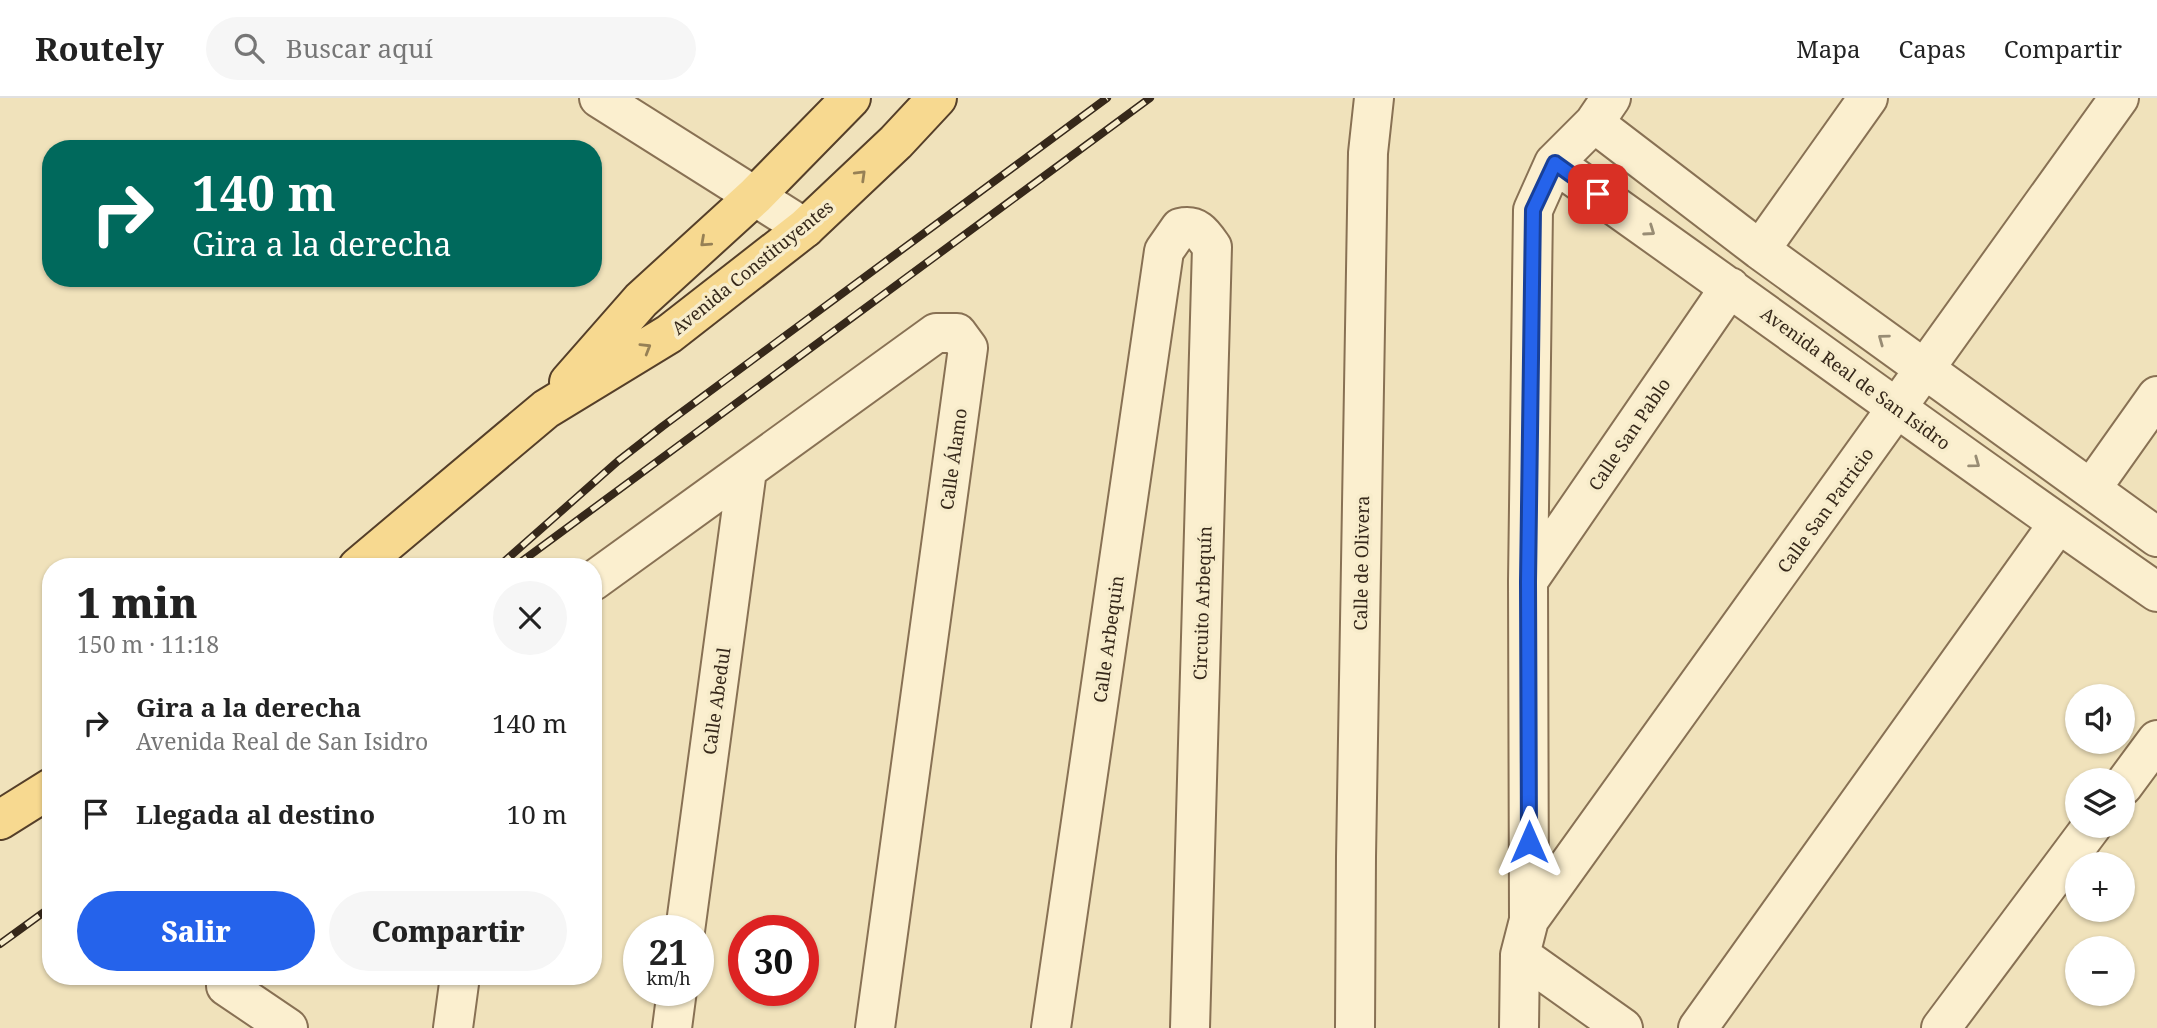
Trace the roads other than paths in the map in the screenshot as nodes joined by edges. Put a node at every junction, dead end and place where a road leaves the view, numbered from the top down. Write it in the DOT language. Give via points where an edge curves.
graph roads {
  1 [pos="599,98"];
  2 [pos="851,98"];
  3 [pos="937,98"];
  4 [pos="1374,98"];
  5 [pos="1868,98"];
  6 [pos="2119,98"];
  7 [pos="1602,110"];
  8 [pos="1555,163"];
  9 [pos="755,196"];
  10 [pos="805,229"];
  11 [pos="1760,250"];
  12 [pos="1164,251"];
  13 [pos="1730,287"];
  14 [pos="1925,369"];
  15 [pos="2157,396"];
  16 [pos="1898,408"];
  17 [pos="546,409"];
  18 [pos="747,470"];
  19 [pos="2091,489"];
  20 [pos="2058,524"];
  21 [pos="2157,537"];
  22 [pos="369,558"];
  23 [pos="602,575"];
  24 [pos="1528,582"];
  25 [pos="2157,592"];
  26 [pos="2157,740"];
  27 [pos="2135,770"];
  28 [pos="42,794"];
  29 [pos="0,820"];
  30 [pos="2083,838"];
  31 [pos="687,915"];
  32 [pos="1525,938"];
  33 [pos="226,985"];
  34 [pos="459,985"];
  35 [pos="675,1006"];
  36 [pos="288,1028"];
  37 [pos="453,1028"];
  38 [pos="672,1028"];
  39 [pos="875,1028"];
  40 [pos="1051,1028"];
  41 [pos="1190,1028"];
  42 [pos="1355,1028"];
  43 [pos="1519,1028"];
  44 [pos="1623,1028"];
  45 [pos="1698,1028"];
  46 [pos="1941,1028"];
  1 -- 9 [label="street"];
  2 -- 9 [label="main road, Avenida Constituyentes"];
  10 -- 3 [label="main road, Avenida Constituyentes, one-way"];
  4 -- 42 [label="street, Calle de Olivera" via="1368,153"];
  5 -- 11 [label="street"];
  6 -- 14 [label="street, Calle San Patricio"];
  7 -- 8 [label="street"];
  7 -- 11 [label="street"];
  8 -- 13 [label="street, Avenida Real de San Isidro, one-way"];
  8 -- 24 [label="street" via="1533,210"];
  9 -- 10 [label="street"];
  9 -- 17 [label="main road, Avenida Constituyentes, one-way" via="641,300"];
  17 -- 10 [label="main road, Avenida Constituyentes, one-way" via="669,334"];
  14 -- 11 [label="street, one-way"];
  12 -- 40 [label="street, Calle Arbequin"];
  12 -- 41 [label="street, Circuito Arbequín" via="1180,228 1189,225 1201,230 1212,247"];
  13 -- 16 [label="street, Avenida Real de San Isidro"];
  13 -- 24 [label="street, Calle San Pablo"];
  14 -- 16 [label="street, Calle San Patricio"];
  14 -- 19 [label="street"];
  15 -- 19 [label="street"];
  16 -- 20 [label="street, Avenida Real de San Isidro, one-way"];
  16 -- 32 [label="street, Calle San Patricio"];
  17 -- 22 [label="main road, Avenida Constituyentes"];
  18 -- 23 [label="street, Calle Álamo"];
  18 -- 31 [label="street, Calle Abedul"];
  18 -- 39 [label="street, Calle Álamo" via="936,333 957,333 968,348"];
  19 -- 21 [label="street"];
  20 -- 25 [label="street, Avenida Real de San Isidro"];
  20 -- 45 [label="street"];
  24 -- 32 [label="street"];
  26 -- 27 [label="street"];
  28 -- 29 [label="main road"];
  30 -- 46 [label="street"];
  32 -- 43 [label="street"];
  32 -- 44 [label="street"];
  33 -- 36 [label="street"];
  34 -- 37 [label="street"];
  35 -- 38 [label="street"];
}
